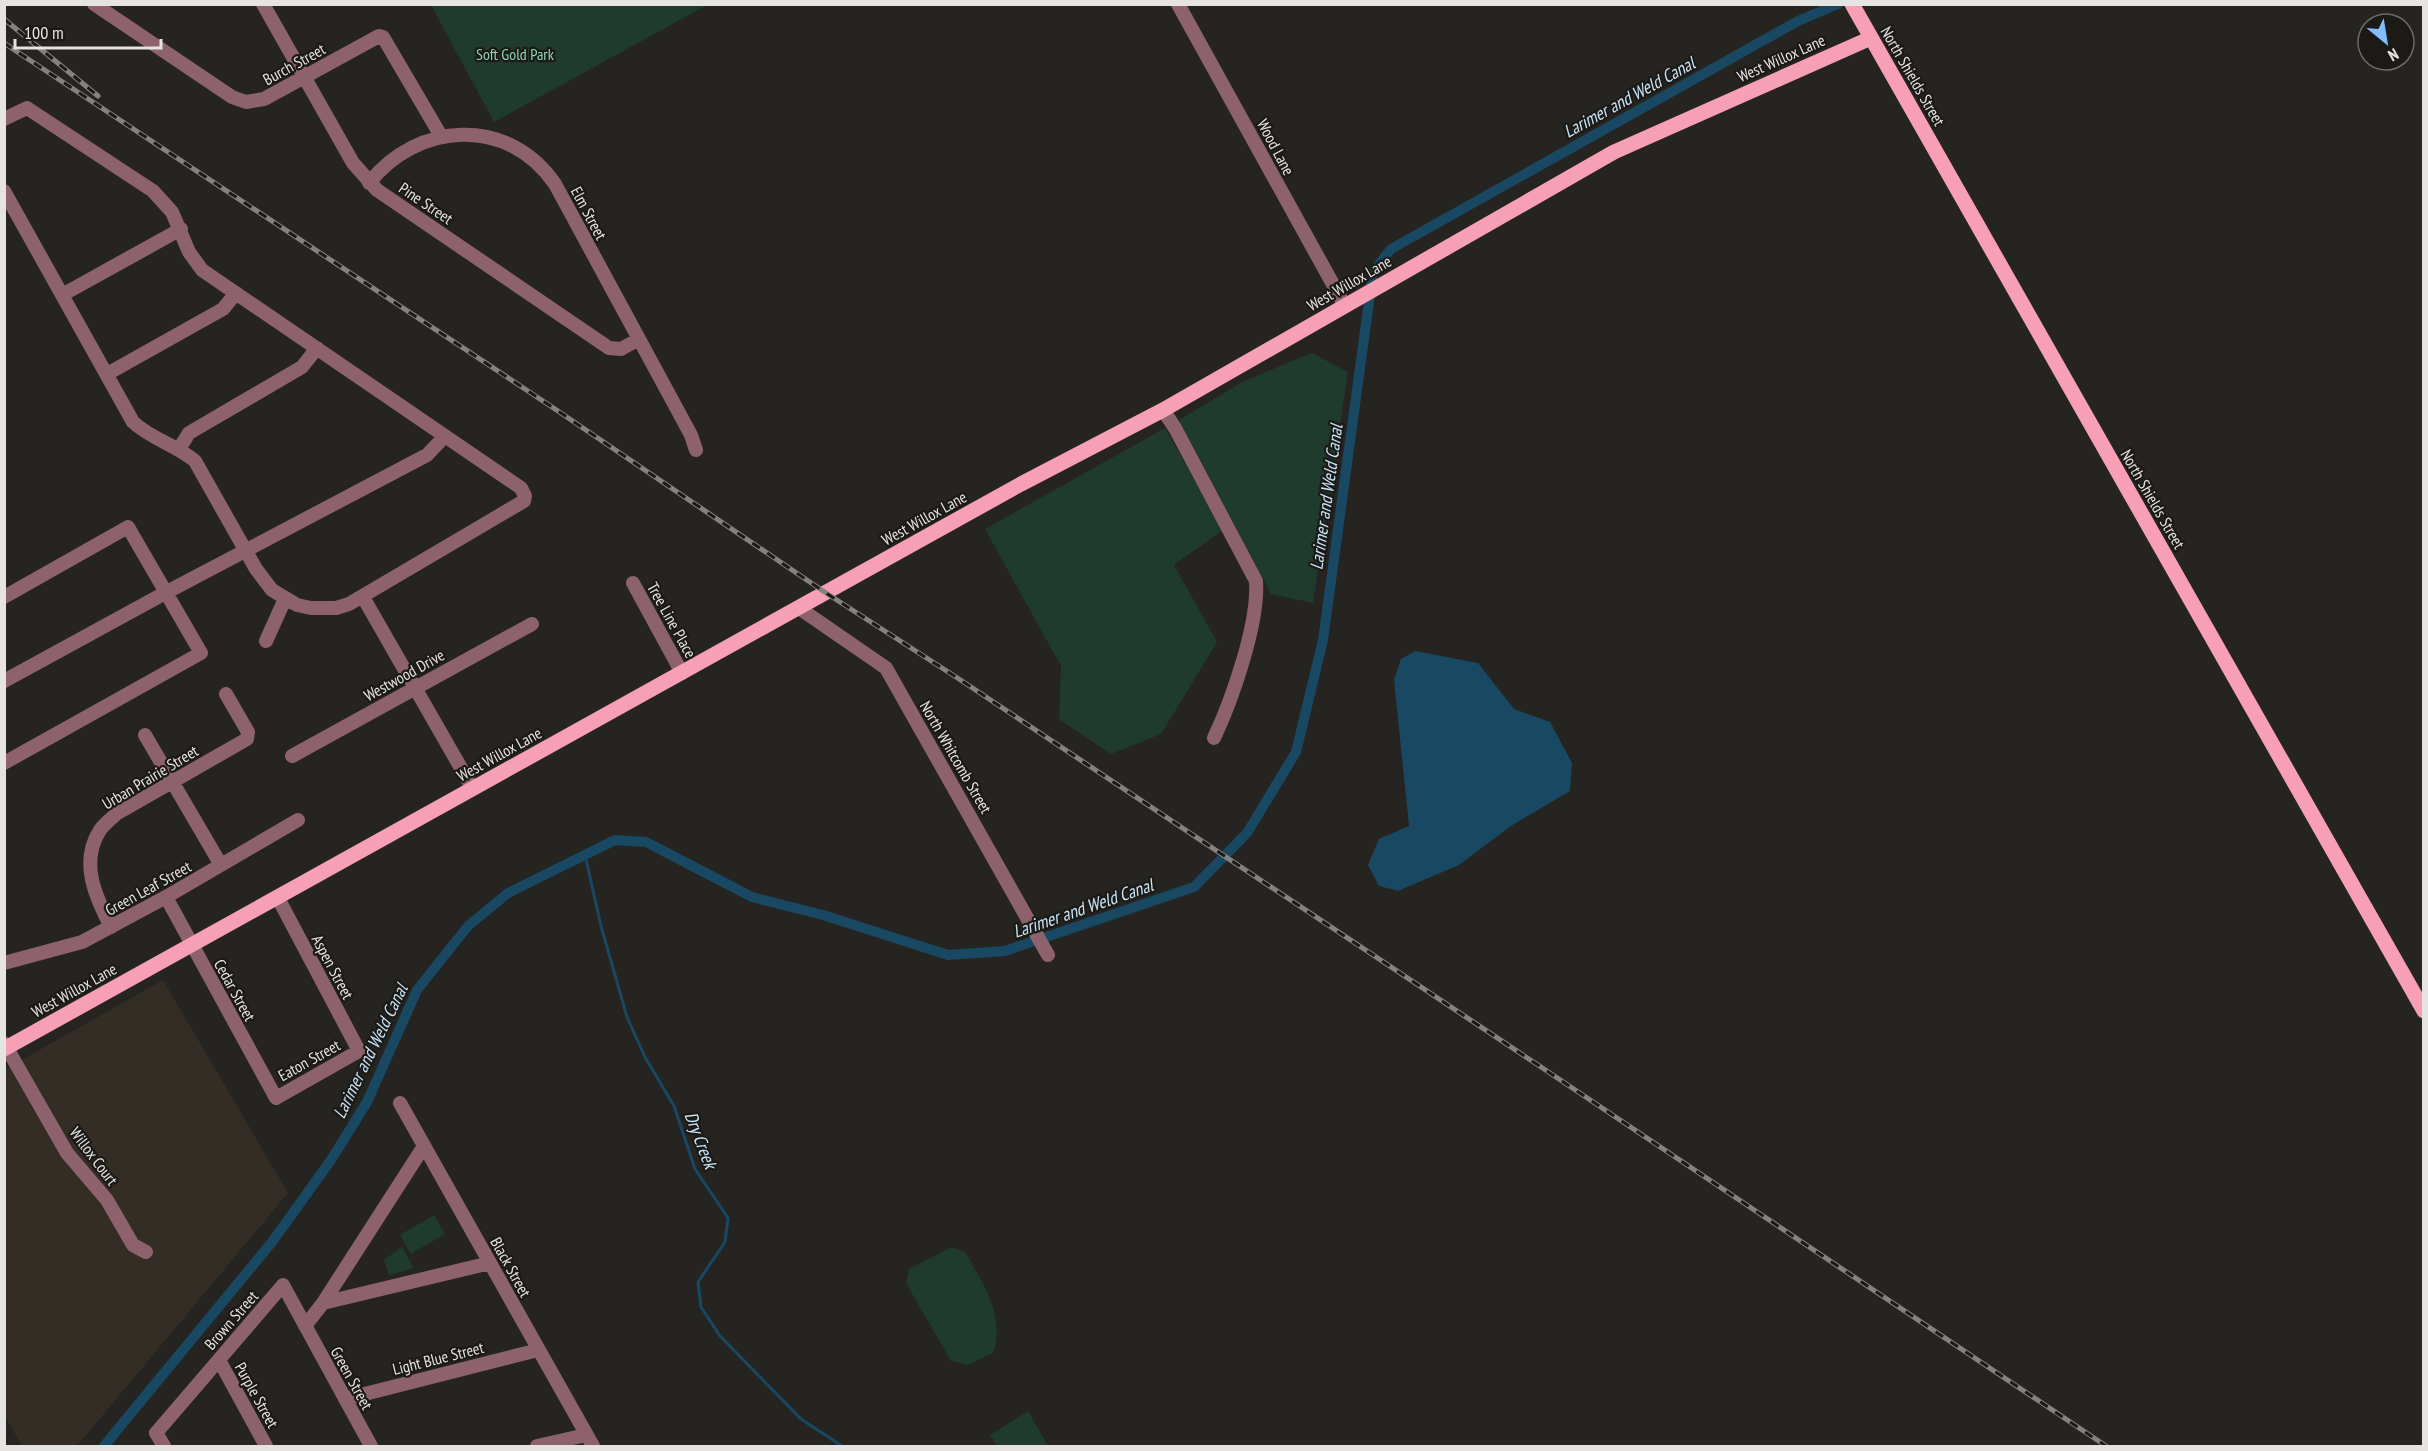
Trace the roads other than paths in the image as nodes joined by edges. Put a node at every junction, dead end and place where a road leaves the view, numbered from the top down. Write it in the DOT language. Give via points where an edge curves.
graph roads {
  1 [pos="263,4"];
  2 [pos="1178,4"];
  3 [pos="96,5"];
  4 [pos="1855,9"];
  5 [pos="1870,38"];
  6 [pos="304,77"];
  7 [pos="4,119"];
  8 [pos="441,136"];
  9 [pos="369,183"];
  10 [pos="4,191"];
  11 [pos="181,229"];
  12 [pos="236,293"];
  13 [pos="62,295"];
  14 [pos="1345,306"];
  15 [pos="639,339"];
  16 [pos="317,348"];
  17 [pos="107,375"];
  18 [pos="1163,410"];
  19 [pos="445,436"];
  20 [pos="179,449"];
  21 [pos="696,450"];
  22 [pos="247,550"];
  23 [pos="633,583"];
  24 [pos="165,593"];
  25 [pos="4,597"];
  26 [pos="363,597"];
  27 [pos="285,599"];
  28 [pos="799,608"];
  29 [pos="532,624"];
  30 [pos="266,641"];
  31 [pos="682,674"];
  32 [pos="4,681"];
  33 [pos="414,689"];
  34 [pos="226,694"];
  35 [pos="145,735"];
  36 [pos="1214,738"];
  37 [pos="292,756"];
  38 [pos="4,763"];
  39 [pos="172,782"];
  40 [pos="472,789"];
  41 [pos="298,820"];
  42 [pos="221,865"];
  43 [pos="166,897"];
  44 [pos="278,898"];
  45 [pos="111,927"];
  46 [pos="192,946"];
  47 [pos="1048,955"];
  48 [pos="4,963"];
  49 [pos="2424,1011"];
  50 [pos="5,1046"];
  51 [pos="359,1051"];
  52 [pos="276,1098"];
  53 [pos="400,1103"];
  54 [pos="424,1146"];
  55 [pos="146,1251"];
  56 [pos="490,1263"];
  57 [pos="323,1304"];
  58 [pos="305,1326"];
  59 [pos="538,1350"];
  60 [pos="219,1360"];
  61 [pos="345,1399"];
  62 [pos="590,1441"];
  63 [pos="164,1446"];
  64 [pos="267,1446"];
  65 [pos="371,1446"];
  66 [pos="537,1446"];
  1 -- 6 [label="street, Pine Street"];
  2 -- 14 [label="street, Wood Lane"];
  3 -- 6 [label="street, Burch Street" via="238,100 264,99"];
  4 -- 5 [label="main road, North Shields Street"];
  5 -- 14 [label="main road, West Willox Lane" via="1614,152"];
  5 -- 49 [label="main road, North Shields Street"];
  6 -- 8 [label="street, Burch Street" via="383,37"];
  6 -- 9 [label="street, Pine Street" via="353,163"];
  7 -- 11 [label="street" via="27,108 153,191"];
  8 -- 9 [label="street, Elm Street" via="404,150"];
  8 -- 15 [label="street, Elm Street" via="470,135 501,142 516,148 543,169 555,184"];
  9 -- 15 [label="street, Pine Street" via="609,348 621,350"];
  10 -- 13 [label="street"];
  11 -- 12 [label="street" via="195,262"];
  11 -- 13 [label="street"];
  12 -- 16 [label="street"];
  12 -- 17 [label="street" via="223,309"];
  13 -- 17 [label="street"];
  14 -- 18 [label="main road, West Willox Lane"];
  15 -- 21 [label="street, Elm Street"];
  16 -- 19 [label="street"];
  16 -- 20 [label="street" via="302,367 189,433"];
  17 -- 20 [label="street" via="133,422"];
  18 -- 28 [label="main road, West Willox Lane"];
  18 -- 36 [label="street" via="1256,581 1257,599 1230,705"];
  19 -- 22 [label="street" via="427,455"];
  19 -- 26 [label="street" via="521,488 524,501"];
  20 -- 22 [label="street" via="195,461"];
  22 -- 24 [label="street"];
  22 -- 27 [label="street" via="263,579"];
  23 -- 31 [label="street, Tree Line Place"];
  24 -- 25 [label="street" via="128,526"];
  24 -- 32 [label="street"];
  24 -- 38 [label="street" via="201,653"];
  26 -- 27 [label="street" via="324,609"];
  26 -- 33 [label="street"];
  27 -- 30 [label="street"];
  28 -- 31 [label="main road, West Willox Lane"];
  28 -- 47 [label="street, North Whitcomb Street" via="886,668"];
  29 -- 33 [label="street, Westwood Drive"];
  31 -- 40 [label="main road, West Willox Lane"];
  33 -- 37 [label="street, Westwood Drive"];
  33 -- 40 [label="street"];
  34 -- 39 [label="street, Urban Prairie Street" via="248,732 247,739"];
  35 -- 39 [label="street"];
  39 -- 42 [label="street"];
  39 -- 45 [label="street, Urban Prairie Street" via="116,814 100,830 90,853 91,882"];
  40 -- 44 [label="main road, West Willox Lane"];
  41 -- 42 [label="street, Green Leaf Street"];
  42 -- 43 [label="street, Green Leaf Street"];
  43 -- 45 [label="street, Green Leaf Street"];
  43 -- 46 [label="street, Cedar Street"];
  44 -- 46 [label="main road, West Willox Lane"];
  44 -- 51 [label="street, Aspen Street"];
  45 -- 48 [label="street, Green Leaf Street" via="82,942"];
  46 -- 50 [label="main road, West Willox Lane"];
  46 -- 52 [label="street, Cedar Street"];
  50 -- 55 [label="street, Willox Court" via="67,1152 107,1200 133,1245"];
  51 -- 52 [label="street, Eaton Street"];
  53 -- 54 [label="street, Black Street"];
  54 -- 56 [label="street, Black Street"];
  54 -- 57 [label="street"];
  56 -- 57 [label="street"];
  56 -- 59 [label="street, Black Street"];
  57 -- 58 [label="street"];
  58 -- 60 [label="street, Brown Street" via="283,1285"];
  58 -- 61 [label="street, Green Street"];
  59 -- 61 [label="street, Light Blue Street"];
  59 -- 62 [label="street, Black Street"];
  60 -- 63 [label="street, Brown Street" via="156,1433"];
  60 -- 64 [label="street, Purple Street"];
  61 -- 65 [label="street, Green Street"];
  62 -- 66 [label="street"];
}
